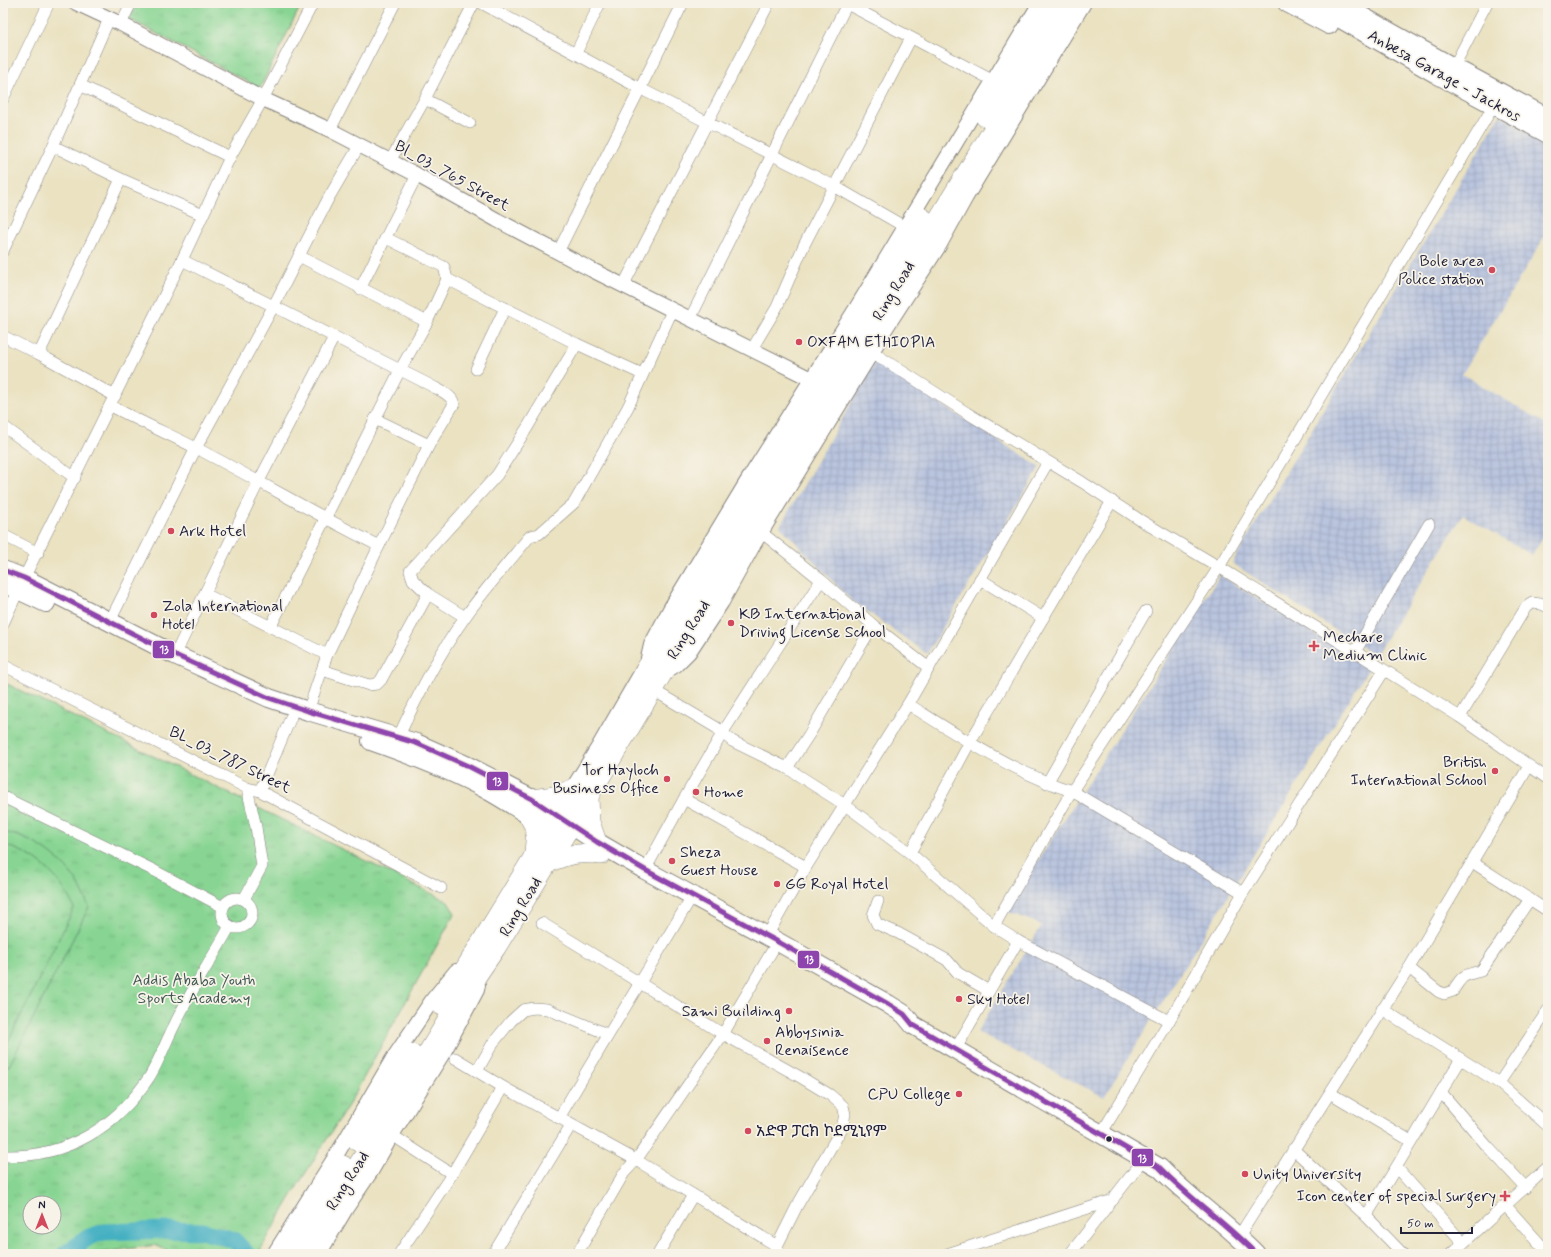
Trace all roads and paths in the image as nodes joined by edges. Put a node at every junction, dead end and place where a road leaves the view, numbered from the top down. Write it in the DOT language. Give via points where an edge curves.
graph roads {
  1 [pos="49,3"];
  2 [pos="76,3"];
  3 [pos="131,3"];
  4 [pos="313,3"];
  5 [pos="396,3"];
  6 [pos="474,3"];
  7 [pos="482,3"];
  8 [pos="600,3"];
  9 [pos="683,3"];
  10 [pos="769,3"];
  11 [pos="1040,3"];
  12 [pos="1054,3"];
  13 [pos="1070,3"];
  14 [pos="1084,3"];
  15 [pos="1287,3"];
  16 [pos="1313,3"];
  17 [pos="1487,3"];
  18 [pos="846,4"];
  19 [pos="1342,7"];
  20 [pos="115,22"];
  21 [pos="1361,30"];
  22 [pos="911,38"];
  23 [pos="576,53"];
  24 [pos="1450,74"];
  25 [pos="992,80"];
  26 [pos="80,85"];
  27 [pos="641,89"];
  28 [pos="3,99"];
  29 [pos="263,99"];
  30 [pos="425,99"];
  31 [pos="1494,105"];
  32 [pos="1548,118"];
  33 [pos="470,123"];
  34 [pos="708,123"];
  35 [pos="330,130"];
  36 [pos="1548,134"];
  37 [pos="53,146"];
  38 [pos="360,146"];
  39 [pos="772,154"];
  40 [pos="230,157"];
  41 [pos="390,161"];
  42 [pos="417,175"];
  43 [pos="121,179"];
  44 [pos="834,186"];
  45 [pos="203,215"];
  46 [pos="905,227"];
  47 [pos="386,238"];
  48 [pos="3,251"];
  49 [pos="558,252"];
  50 [pos="298,256"];
  51 [pos="182,260"];
  52 [pos="447,279"];
  53 [pos="623,286"];
  54 [pos="360,289"];
  55 [pos="273,307"];
  56 [pos="505,308"];
  57 [pos="672,311"];
  58 [pos="690,319"];
  59 [pos="427,322"];
  60 [pos="3,336"];
  61 [pos="334,338"];
  62 [pos="577,344"];
  63 [pos="752,349"];
  64 [pos="872,352"];
  65 [pos="39,354"];
  66 [pos="476,369"];
  67 [pos="400,370"];
  68 [pos="642,374"];
  69 [pos="811,379"];
  70 [pos="113,401"];
  71 [pos="375,419"];
  72 [pos="3,426"];
  73 [pos="429,445"];
  74 [pos="196,448"];
  75 [pos="1048,462"];
  76 [pos="75,478"];
  77 [pos="259,481"];
  78 [pos="1112,501"];
  79 [pos="324,518"];
  80 [pos="1429,524"];
  81 [pos="761,532"];
  82 [pos="3,535"];
  83 [pos="379,546"];
  84 [pos="38,553"];
  85 [pos="1219,567"];
  86 [pos="3,570"];
  87 [pos="980,579"];
  88 [pos="821,580"];
  89 [pos="3,583"];
  90 [pos="22,584"];
  91 [pos="205,594"];
  92 [pos="428,594"];
  93 [pos="1548,607"];
  94 [pos="1146,611"];
  95 [pos="465,617"];
  96 [pos="1043,618"];
  97 [pos="110,621"];
  98 [pos="3,624"];
  99 [pos="873,625"];
  100 [pos="271,626"];
  101 [pos="1355,652"];
  102 [pos="175,655"];
  103 [pos="327,655"];
  104 [pos="3,665"];
  105 [pos="929,668"];
  106 [pos="322,670"];
  107 [pos="654,671"];
  108 [pos="1384,671"];
  109 [pos="653,690"];
  110 [pos="908,704"];
  111 [pos="299,714"];
  112 [pos="1460,717"];
  113 [pos="723,732"];
  114 [pos="398,738"];
  115 [pos="970,742"];
  116 [pos="1529,766"];
  117 [pos="787,768"];
  118 [pos="1548,779"];
  119 [pos="1047,783"];
  120 [pos="247,788"];
  121 [pos="260,791"];
  122 [pos="1072,791"];
  123 [pos="582,793"];
  124 [pos="3,797"];
  125 [pos="684,799"];
  126 [pos="845,805"];
  127 [pos="530,807"];
  128 [pos="562,822"];
  129 [pos="599,848"];
  130 [pos="910,853"];
  131 [pos="541,859"];
  132 [pos="1472,862"];
  133 [pos="806,867"];
  134 [pos="645,870"];
  135 [pos="441,888"];
  136 [pos="1243,893"];
  137 [pos="244,899"];
  138 [pos="1530,899"];
  139 [pos="878,901"];
  140 [pos="688,903"];
  141 [pos="223,907"];
  142 [pos="1548,910"];
  143 [pos="542,923"];
  144 [pos="230,926"];
  145 [pos="994,926"];
  146 [pos="1018,941"];
  147 [pos="770,944"];
  148 [pos="477,962"];
  149 [pos="1409,968"];
  150 [pos="640,984"];
  151 [pos="989,991"];
  152 [pos="1382,1009"];
  153 [pos="1548,1010"];
  154 [pos="1169,1022"];
  155 [pos="607,1034"];
  156 [pos="723,1034"];
  157 [pos="955,1050"];
  158 [pos="455,1058"];
  159 [pos="1461,1059"];
  160 [pos="477,1071"];
  161 [pos="1499,1083"];
  162 [pos="503,1087"];
  163 [pos="1441,1092"];
  164 [pos="1330,1093"];
  165 [pos="559,1118"];
  166 [pos="570,1125"];
  167 [pos="1548,1126"];
  168 [pos="1101,1134"];
  169 [pos="392,1135"];
  170 [pos="1411,1141"];
  171 [pos="1293,1149"];
  172 [pos="3,1156"];
  173 [pos="1144,1159"];
  174 [pos="636,1160"];
  175 [pos="1548,1167"];
  176 [pos="1397,1168"];
  177 [pos="452,1174"];
  178 [pos="1526,1188"];
  179 [pos="693,1195"];
  180 [pos="1113,1200"];
  181 [pos="1506,1206"];
  182 [pos="1366,1216"];
  183 [pos="1239,1236"];
  184 [pos="1462,1243"];
  185 [pos="775,1250"];
  186 [pos="318,1253"];
  187 [pos="1454,1253"];
  188 [pos="1548,1253"];
  189 [pos="274,1254"];
  190 [pos="289,1254"];
  191 [pos="399,1254"];
  192 [pos="492,1254"];
  193 [pos="577,1254"];
  194 [pos="658,1254"];
  195 [pos="947,1254"];
  196 [pos="1070,1254"];
  197 [pos="1256,1254"];
  198 [pos="1403,1254"];
  1 -- 28 [label="street"];
  2 -- 20 [label="street, Bl_03_765 Street"];
  3 -- 20 [label="street"];
  4 -- 29 [label="street"];
  5 -- 35 [label="street"];
  6 -- 30 [label="street"];
  7 -- 23 [label="street"];
  8 -- 23 [label="street"];
  9 -- 27 [label="street"];
  10 -- 34 [label="street"];
  11 -- 25 [label="street"];
  12 -- 107 [label="highway, Ring Road" via="753,495"];
  13 -- 107 [label="highway, Ring Road" via="723,575"];
  14 -- 64 [label="street" via="939,246"];
  15 -- 21 [label="main road" via="1335,28"];
  16 -- 19 [label="main road"];
  17 -- 24 [label="street"];
  18 -- 22 [label="street"];
  18 -- 39 [label="street"];
  19 -- 21 [label="main road, Anbesa Garage - Jackros"];
  19 -- 24 [label="main road"];
  20 -- 26 [label="street"];
  20 -- 29 [label="street, Bl_03_765 Street"];
  21 -- 24 [label="main road, Anbesa Garage - Jackros"];
  22 -- 25 [label="street"];
  22 -- 44 [label="street"];
  23 -- 27 [label="street"];
  24 -- 31 [label="main road, Anbesa Garage - Jackros"];
  24 -- 32 [label="main road"];
  25 -- 46 [label="street"];
  26 -- 37 [label="street"];
  26 -- 40 [label="street"];
  27 -- 34 [label="street"];
  27 -- 49 [label="street"];
  29 -- 35 [label="street, Bl_03_765 Street"];
  29 -- 40 [label="street"];
  30 -- 33 [label="street"];
  30 -- 41 [label="street"];
  31 -- 36 [label="main road, Anbesa Garage - Jackros"];
  31 -- 85 [label="street"];
  34 -- 39 [label="street"];
  34 -- 53 [label="street"];
  35 -- 38 [label="street, Bl_03_765 Street"];
  37 -- 43 [label="street"];
  37 -- 48 [label="street"];
  38 -- 41 [label="street, Bl_03_765 Street"];
  38 -- 50 [label="street"];
  39 -- 44 [label="street"];
  39 -- 58 [label="street"];
  40 -- 45 [label="street"];
  41 -- 42 [label="street, Bl_03_765 Street"];
  42 -- 47 [label="street"];
  42 -- 49 [label="street, Bl_03_765 Street"];
  43 -- 45 [label="street"];
  43 -- 65 [label="street"];
  44 -- 46 [label="street"];
  44 -- 63 [label="street" via="777,307"];
  45 -- 51 [label="street"];
  46 -- 69 [label="street"];
  47 -- 52 [label="street" via="444,267"];
  47 -- 54 [label="street"];
  49 -- 53 [label="street, Bl_03_765 Street"];
  50 -- 54 [label="street"];
  50 -- 55 [label="street"];
  51 -- 55 [label="street"];
  51 -- 70 [label="street"];
  52 -- 56 [label="street"];
  52 -- 59 [label="street"];
  53 -- 57 [label="street, Bl_03_765 Street"];
  54 -- 59 [label="street"];
  55 -- 61 [label="street"];
  55 -- 74 [label="street"];
  56 -- 62 [label="street"];
  56 -- 66 [label="street"];
  57 -- 58 [label="street, Bl_03_765 Street"];
  57 -- 68 [label="street"];
  58 -- 63 [label="street, Bl_03_765 Street"];
  59 -- 67 [label="street"];
  60 -- 65 [label="street"];
  61 -- 67 [label="street"];
  61 -- 77 [label="street"];
  62 -- 68 [label="street"];
  62 -- 92 [label="street" via="498,475 410,571 413,580"];
  63 -- 69 [label="street, Bl_03_765 Street"];
  64 -- 75 [label="street"];
  64 -- 81 [label="street"];
  65 -- 70 [label="street"];
  67 -- 71 [label="street"];
  67 -- 73 [label="street" via="450,396 454,404"];
  68 -- 95 [label="street" via="628,407 574,503 539,534 530,536"];
  69 -- 107 [label="street" via="660,625 650,645"];
  70 -- 74 [label="street"];
  70 -- 76 [label="street"];
  71 -- 73 [label="street"];
  71 -- 79 [label="street"];
  72 -- 76 [label="street"];
  73 -- 83 [label="street"];
  74 -- 77 [label="street"];
  74 -- 97 [label="street"];
  75 -- 78 [label="street"];
  75 -- 87 [label="street"];
  76 -- 84 [label="street"];
  77 -- 79 [label="street"];
  77 -- 91 [label="street"];
  78 -- 85 [label="street"];
  78 -- 96 [label="street"];
  79 -- 83 [label="street"];
  79 -- 100 [label="street"];
  80 -- 101 [label="street"];
  81 -- 88 [label="street"];
  81 -- 107 [label="street" via="722,602 689,652 676,665"];
  82 -- 84 [label="street"];
  83 -- 103 [label="street"];
  84 -- 90 [label="street"];
  85 -- 101 [label="street"];
  85 -- 122 [label="street"];
  86 -- 90 [label="main road"];
  87 -- 96 [label="street"];
  87 -- 105 [label="street"];
  88 -- 99 [label="street"];
  88 -- 113 [label="street"];
  89 -- 90 [label="main road"];
  90 -- 97 [label="main road"];
  90 -- 98 [label="street"];
  90 -- 111 [label="main road" via="175,667"];
  91 -- 100 [label="street"];
  91 -- 102 [label="street"];
  92 -- 95 [label="street"];
  92 -- 106 [label="street" via="377,684 369,685"];
  93 -- 112 [label="street" via="1532,603 1526,607"];
  94 -- 119 [label="street"];
  95 -- 114 [label="street" via="437,663"];
  96 -- 115 [label="street"];
  97 -- 102 [label="main road"];
  99 -- 105 [label="street"];
  99 -- 117 [label="street"];
  100 -- 103 [label="street"];
  101 -- 108 [label="street"];
  102 -- 111 [label="main road"];
  103 -- 106 [label="street"];
  104 -- 120 [label="street, BL_03_787 Street"];
  105 -- 110 [label="street"];
  106 -- 111 [label="street"];
  107 -- 109 [label="highway, Ring Road"];
  107 -- 123 [label="main road, Ring Road" via="600,748"];
  108 -- 112 [label="street"];
  108 -- 136 [label="street"];
  109 -- 113 [label="street"];
  109 -- 123 [label="highway, Ring Road"];
  110 -- 115 [label="street"];
  110 -- 126 [label="street"];
  111 -- 114 [label="main road"];
  111 -- 121 [label="street"];
  111 -- 127 [label="main road" via="419,758"];
  112 -- 116 [label="street"];
  113 -- 117 [label="street" via="732,741"];
  113 -- 125 [label="street"];
  114 -- 127 [label="main road" via="416,743 468,766"];
  115 -- 119 [label="street"];
  115 -- 130 [label="street"];
  116 -- 118 [label="street"];
  116 -- 132 [label="street"];
  117 -- 126 [label="street"];
  119 -- 122 [label="street"];
  120 -- 121 [label="street, BL_03_787 Street"];
  120 -- 137 [label="street" via="262,866"];
  121 -- 135 [label="street, BL_03_787 Street"];
  122 -- 136 [label="street"];
  122 -- 145 [label="street"];
  123 -- 127 [label="highway" via="554,796"];
  123 -- 128 [label="highway, Ring Road"];
  123 -- 129 [label="highway"];
  124 -- 141 [label="street"];
  125 -- 133 [label="street"];
  125 -- 134 [label="street"];
  126 -- 130 [label="street"];
  126 -- 133 [label="street"];
  127 -- 128 [label="main road"];
  127 -- 131 [label="highway"];
  128 -- 129 [label="main road"];
  128 -- 131 [label="highway, Ring Road"];
  129 -- 131 [label="highway"];
  129 -- 134 [label="main road"];
  129 -- 140 [label="main road"];
  130 -- 145 [label="street"];
  131 -- 148 [label="highway, Ring Road" via="496,948"];
  132 -- 138 [label="street"];
  132 -- 149 [label="street"];
  133 -- 147 [label="street"];
  134 -- 147 [label="main road"];
  136 -- 154 [label="street"];
  137 -- 141 [label="street" via="232,898"];
  137 -- 144 [label="street" via="251,907 250,922 241,927"];
  138 -- 142 [label="street"];
  138 -- 149 [label="street" via="1481,971 1460,979 1453,991 1444,994 1439,992"];
  139 -- 151 [label="street" via="873,915 877,924 947,960 958,973"];
  140 -- 147 [label="main road"];
  140 -- 150 [label="street"];
  141 -- 144 [label="street" via="222,916"];
  143 -- 150 [label="street"];
  144 -- 172 [label="street" via="190,996 150,1075 122,1111 82,1139 56,1150 32,1155"];
  145 -- 146 [label="street"];
  146 -- 151 [label="street"];
  146 -- 154 [label="street"];
  147 -- 156 [label="street"];
  147 -- 157 [label="main road" via="904,1014 913,1025"];
  148 -- 169 [label="street" via="477,990 449,1044"];
  148 -- 186 [label="highway, Ring Road" via="451,1014 332,1205"];
  148 -- 189 [label="street" via="452,974 414,1026"];
  148 -- 190 [label="highway, Ring Road" via="375,1112"];
  149 -- 152 [label="street"];
  150 -- 155 [label="street"];
  150 -- 156 [label="street"];
  151 -- 157 [label="street"];
  152 -- 159 [label="street"];
  152 -- 164 [label="street"];
  153 -- 161 [label="street"];
  154 -- 168 [label="street"];
  155 -- 160 [label="street" via="547,1008 523,1010 493,1043"];
  155 -- 165 [label="street"];
  156 -- 174 [label="street"];
  156 -- 185 [label="street" via="830,1095 843,1106 845,1114 842,1128"];
  157 -- 168 [label="main road"];
  158 -- 160 [label="street"];
  159 -- 161 [label="street"];
  159 -- 163 [label="street"];
  160 -- 162 [label="street"];
  161 -- 167 [label="street"];
  162 -- 165 [label="street"];
  162 -- 177 [label="street"];
  163 -- 170 [label="street"];
  163 -- 178 [label="street"];
  164 -- 170 [label="street"];
  164 -- 171 [label="street"];
  165 -- 166 [label="street"];
  166 -- 174 [label="street"];
  166 -- 192 [label="street"];
  168 -- 173 [label="main road"];
  169 -- 177 [label="street"];
  169 -- 186 [label="street"];
  170 -- 176 [label="street"];
  171 -- 182 [label="street"];
  171 -- 183 [label="street"];
  173 -- 180 [label="street"];
  173 -- 183 [label="main road" via="1160,1168 1172,1181"];
  174 -- 179 [label="street"];
  174 -- 193 [label="street" via="624,1173"];
  175 -- 178 [label="street"];
  176 -- 182 [label="street"];
  176 -- 184 [label="street"];
  177 -- 191 [label="street"];
  178 -- 181 [label="street"];
  179 -- 185 [label="street"];
  179 -- 194 [label="street"];
  180 -- 195 [label="street"];
  180 -- 196 [label="street"];
  181 -- 184 [label="street"];
  181 -- 188 [label="street"];
  182 -- 198 [label="street"];
  183 -- 197 [label="main road"];
  184 -- 187 [label="street"];
}
